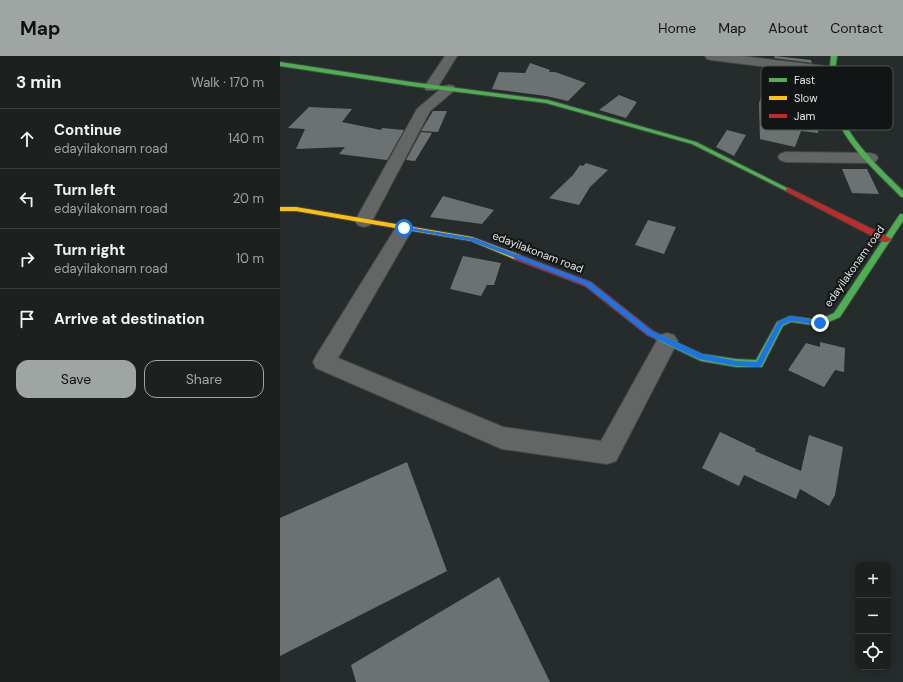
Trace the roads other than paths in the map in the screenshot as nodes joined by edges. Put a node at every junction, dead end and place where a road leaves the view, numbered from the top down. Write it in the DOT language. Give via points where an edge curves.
graph roads {
  1 [pos="450,56"];
  2 [pos="711,56"];
  3 [pos="834,56"];
  4 [pos="280,64"];
  5 [pos="792,66"];
  6 [pos="833,66"];
  7 [pos="431,87"];
  8 [pos="449,89"];
  9 [pos="847,130"];
  10 [pos="786,157"];
  11 [pos="870,158"];
  12 [pos="903,195"];
  13 [pos="280,209"];
  14 [pos="903,216"];
  15 [pos="364,221"];
  16 [pos="404,228"];
  17 [pos="887,240"];
  18 [pos="667,341"];
  1 -- 7 [label="street"];
  2 -- 5 [label="street"];
  3 -- 6 [label="street"];
  4 -- 7 [label="street"];
  7 -- 8 [label="street"];
  8 -- 15 [label="street" via="424,109"];
  8 -- 17 [label="street" via="546,101 694,143"];
  9 -- 11 [label="street"];
  10 -- 11 [label="street"];
  11 -- 12 [label="street"];
  13 -- 15 [label="street, edayilakonam road" via="296,209"];
  14 -- 17 [label="street, edayilakonam road"];
  15 -- 16 [label="street, edayilakonam road"];
  16 -- 18 [label="street, edayilakonam road" via="472,239 588,284 650,333"];
  16 -- 18 [label="street" via="324,362 502,438 606,454"];
  17 -- 18 [label="street, edayilakonam road" via="837,315 820,323 790,319 780,324 759,364 701,357"];
}
